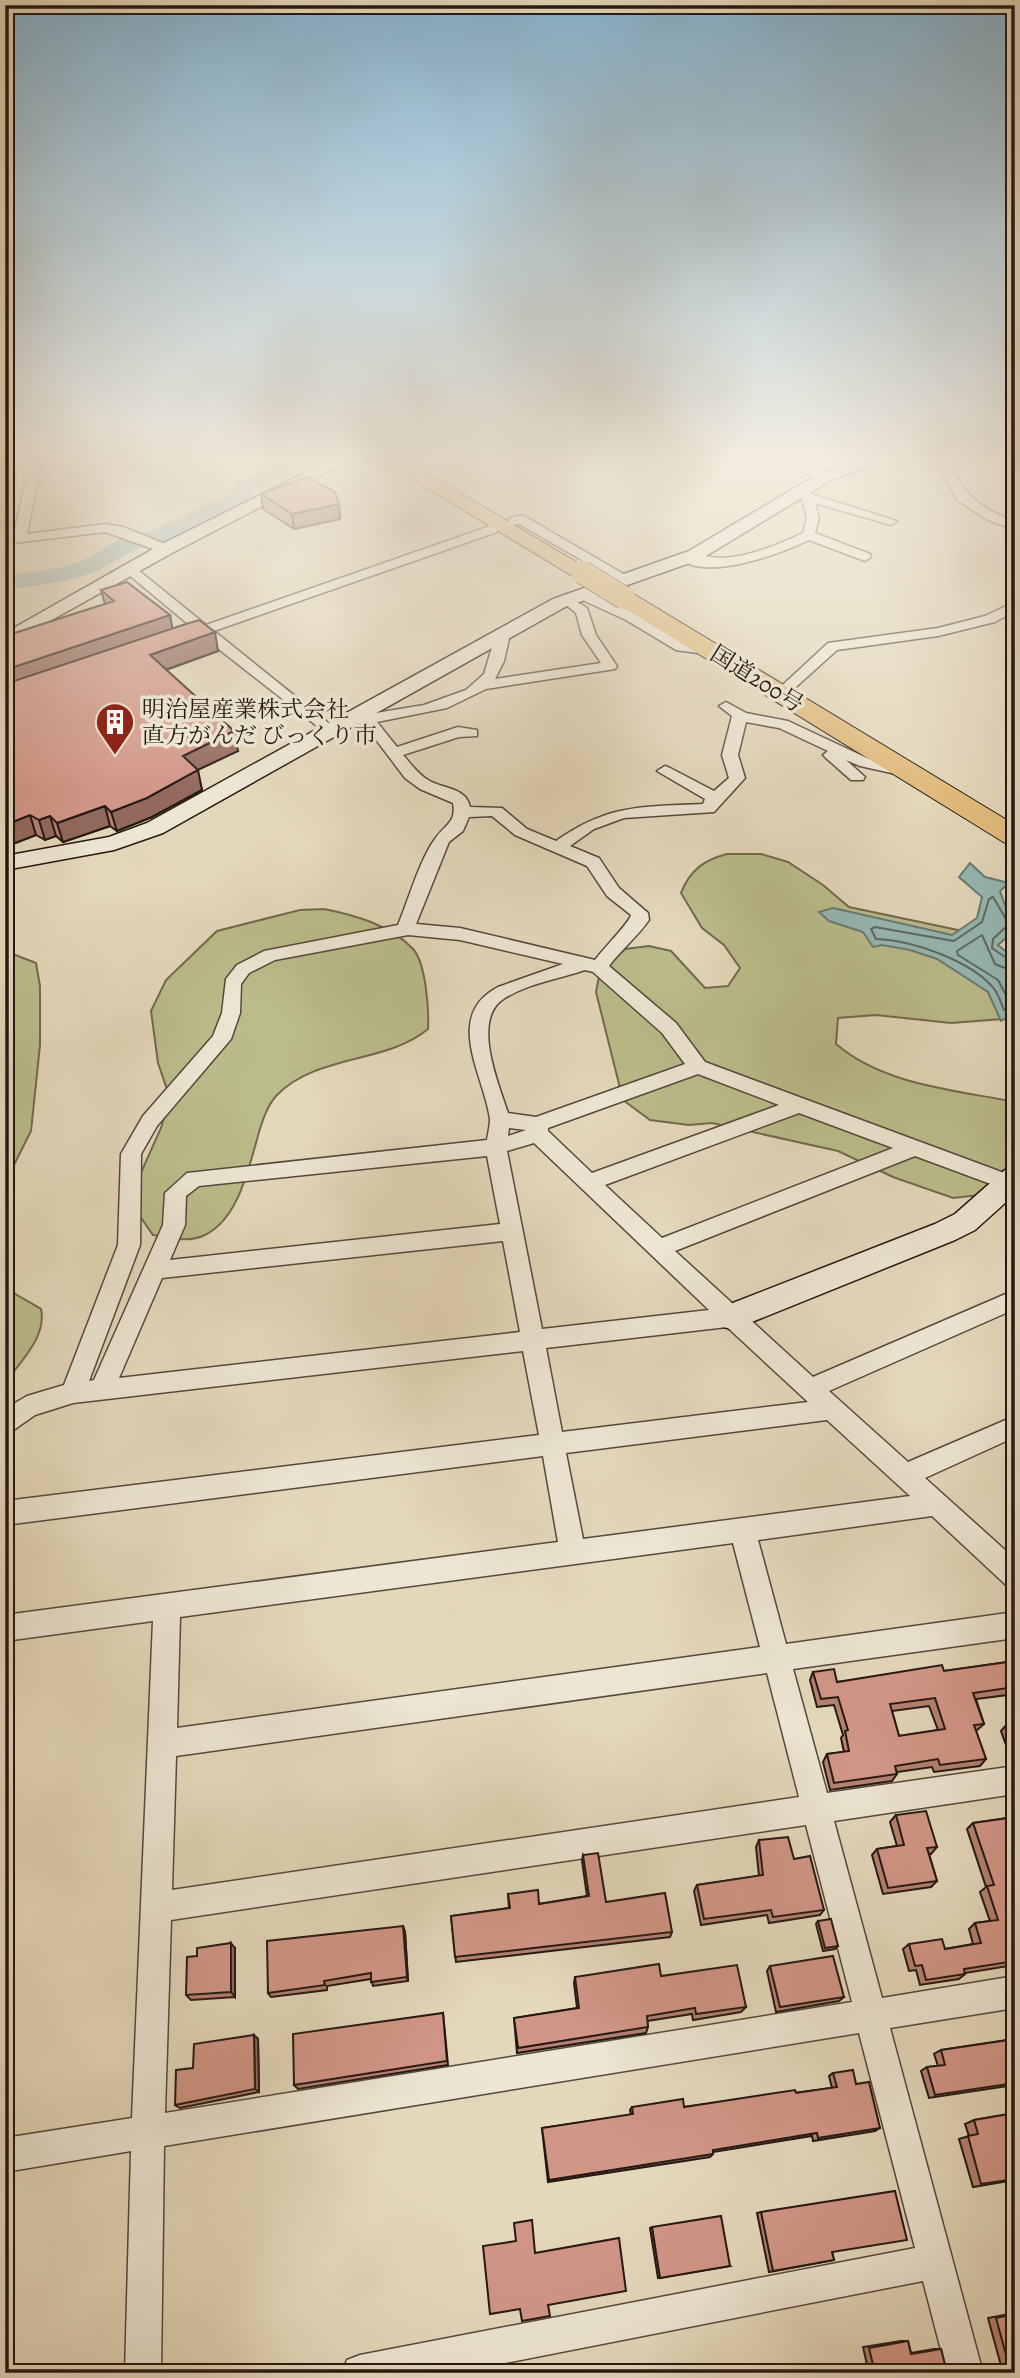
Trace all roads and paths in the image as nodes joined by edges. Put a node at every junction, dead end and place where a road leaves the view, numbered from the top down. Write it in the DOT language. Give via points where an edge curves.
graph roads {
  1 [pos="126,570"];
  2 [pos="129,570"];
  3 [pos="375,570"];
  4 [pos="549,570"];
  5 [pos="596,570"];
  6 [pos="663,570"];
  7 [pos="577,589"];
  8 [pos="624,589"];
  9 [pos="1015,606"];
  10 [pos="204,631"];
  11 [pos="503,635"];
  12 [pos="5,641"];
  13 [pos="171,642"];
  14 [pos="712,651"];
  15 [pos="482,685"];
  16 [pos="781,693"];
  17 [pos="726,706"];
  18 [pos="740,716"];
  19 [pos="359,719"];
  20 [pos="331,732"];
  21 [pos="472,733"];
  22 [pos="805,733"];
  23 [pos="393,753"];
  24 [pos="665,771"];
  25 [pos="905,771"];
  26 [pos="857,777"];
  27 [pos="714,799"];
  28 [pos="463,812"];
  29 [pos="1015,836"];
  30 [pos="560,846"];
  31 [pos="5,863"];
  32 [pos="405,929"];
  33 [pos="591,965"];
  34 [pos="698,1067"];
  35 [pos="799,1105"];
  36 [pos="500,1120"];
  37 [pos="537,1129"];
  38 [pos="496,1147"];
  39 [pos="914,1148"];
  40 [pos="589,1182"];
  41 [pos="1013,1182"];
  42 [pos="513,1231"];
  43 [pos="659,1248"];
  44 [pos="156,1270"];
  45 [pos="1015,1299"];
  46 [pos="731,1317"];
  47 [pos="534,1341"];
  48 [pos="811,1388"];
  49 [pos="102,1390"];
  50 [pos="73,1393"];
  51 [pos="833,1409"];
  52 [pos="5,1426"];
  53 [pos="1015,1426"];
  54 [pos="554,1446"];
  55 [pos="905,1475"];
  56 [pos="937,1504"];
  57 [pos="5,1513"];
  58 [pos="743,1531"];
  59 [pos="573,1552"];
  60 [pos="1015,1576"];
  61 [pos="167,1607"];
  62 [pos="1015,1625"];
  63 [pos="5,1628"];
  64 [pos="777,1659"];
  65 [pos="162,1744"];
  66 [pos="1015,1780"];
  67 [pos="817,1808"];
  68 [pos="156,1907"];
  69 [pos="1015,1992"];
  70 [pos="873,2016"];
  71 [pos="148,2131"];
  72 [pos="5,2155"];
  73 [pos="936,2261"];
  74 [pos="143,2373"];
  75 [pos="359,2373"];
  76 [pos="965,2373"];
  1 -- 12 [label="street"];
  2 -- 10 [label="street"];
  3 -- 10 [label="street"];
  4 -- 7 [label="highway, 国道200号"];
  5 -- 8 [label="street"];
  6 -- 8 [label="street"];
  7 -- 8 [label="highway, 国道200号, bridge"];
  7 -- 11 [label="street"];
  7 -- 14 [label="street" via="681,647"];
  7 -- 15 [label="street" via="589,635 610,666"];
  8 -- 14 [label="highway, 国道200号"];
  9 -- 16 [label="street" via="990,619 938,632 833,646"];
  10 -- 13 [label="street"];
  10 -- 20 [label="street"];
  11 -- 15 [label="street" via="498,659"];
  11 -- 19 [label="street"];
  14 -- 16 [label="highway, 国道200号"];
  15 -- 19 [label="street" via="442,703"];
  16 -- 25 [label="highway, 国道200号"];
  17 -- 18 [label="street"];
  18 -- 22 [label="street"];
  18 -- 27 [label="street" via="730,755 737,778"];
  19 -- 20 [label="street"];
  19 -- 23 [label="street" via="373,726"];
  20 -- 31 [label="street" via="155,828 114,843"];
  21 -- 23 [label="street" via="458,732"];
  22 -- 25 [label="street" via="865,763"];
  22 -- 26 [label="street"];
  23 -- 28 [label="street" via="426,786 461,801"];
  24 -- 27 [label="street"];
  25 -- 29 [label="highway, 国道200号"];
  27 -- 30 [label="street" via="708,809 622,813 588,827"];
  28 -- 30 [label="street" via="496,811 521,832"];
  28 -- 32 [label="street" via="457,828 442,840"];
  30 -- 33 [label="street" via="593,862 613,892 639,913 633,930"];
  32 -- 33 [label="street" via="460,934"];
  32 -- 50 [label="street" via="270,956 243,969 232,983 231,1013 221,1039 150,1121 131,1154 129,1245"];
  33 -- 34 [label="street" via="669,1028"];
  33 -- 36 [label="street" via="492,998 483,1012 479,1048"];
  34 -- 35 [label="street"];
  34 -- 37 [label="street"];
  35 -- 39 [label="street"];
  35 -- 40 [label="street"];
  36 -- 37 [label="street"];
  36 -- 38 [label="street"];
  37 -- 38 [label="street"];
  37 -- 40 [label="street"];
  38 -- 42 [label="street"];
  38 -- 44 [label="street" via="194,1179 176,1193 174,1225"];
  39 -- 41 [label="street"];
  39 -- 43 [label="street"];
  40 -- 43 [label="street"];
  41 -- 46 [label="street" via="965,1222 945,1232"];
  42 -- 44 [label="street"];
  42 -- 47 [label="street"];
  43 -- 46 [label="street"];
  44 -- 49 [label="street"];
  45 -- 48 [label="street"];
  46 -- 47 [label="street"];
  46 -- 48 [label="street"];
  47 -- 49 [label="street"];
  47 -- 54 [label="street"];
  48 -- 51 [label="street"];
  49 -- 50 [label="street"];
  50 -- 52 [label="street" via="42,1400"];
  51 -- 54 [label="street"];
  51 -- 55 [label="street"];
  53 -- 55 [label="street"];
  54 -- 57 [label="street"];
  54 -- 59 [label="street"];
  55 -- 56 [label="street"];
  56 -- 58 [label="street"];
  56 -- 60 [label="street"];
  58 -- 59 [label="street"];
  58 -- 64 [label="street"];
  59 -- 61 [label="street"];
  61 -- 63 [label="street"];
  61 -- 65 [label="street"];
  62 -- 64 [label="street"];
  64 -- 65 [label="street"];
  64 -- 67 [label="street"];
  65 -- 68 [label="street"];
  66 -- 67 [label="street"];
  67 -- 68 [label="street"];
  67 -- 70 [label="street"];
  68 -- 71 [label="street"];
  69 -- 70 [label="street"];
  70 -- 71 [label="street"];
  70 -- 73 [label="street"];
  71 -- 72 [label="street"];
  71 -- 74 [label="street"];
  73 -- 75 [label="street"];
  73 -- 76 [label="street"];
}
